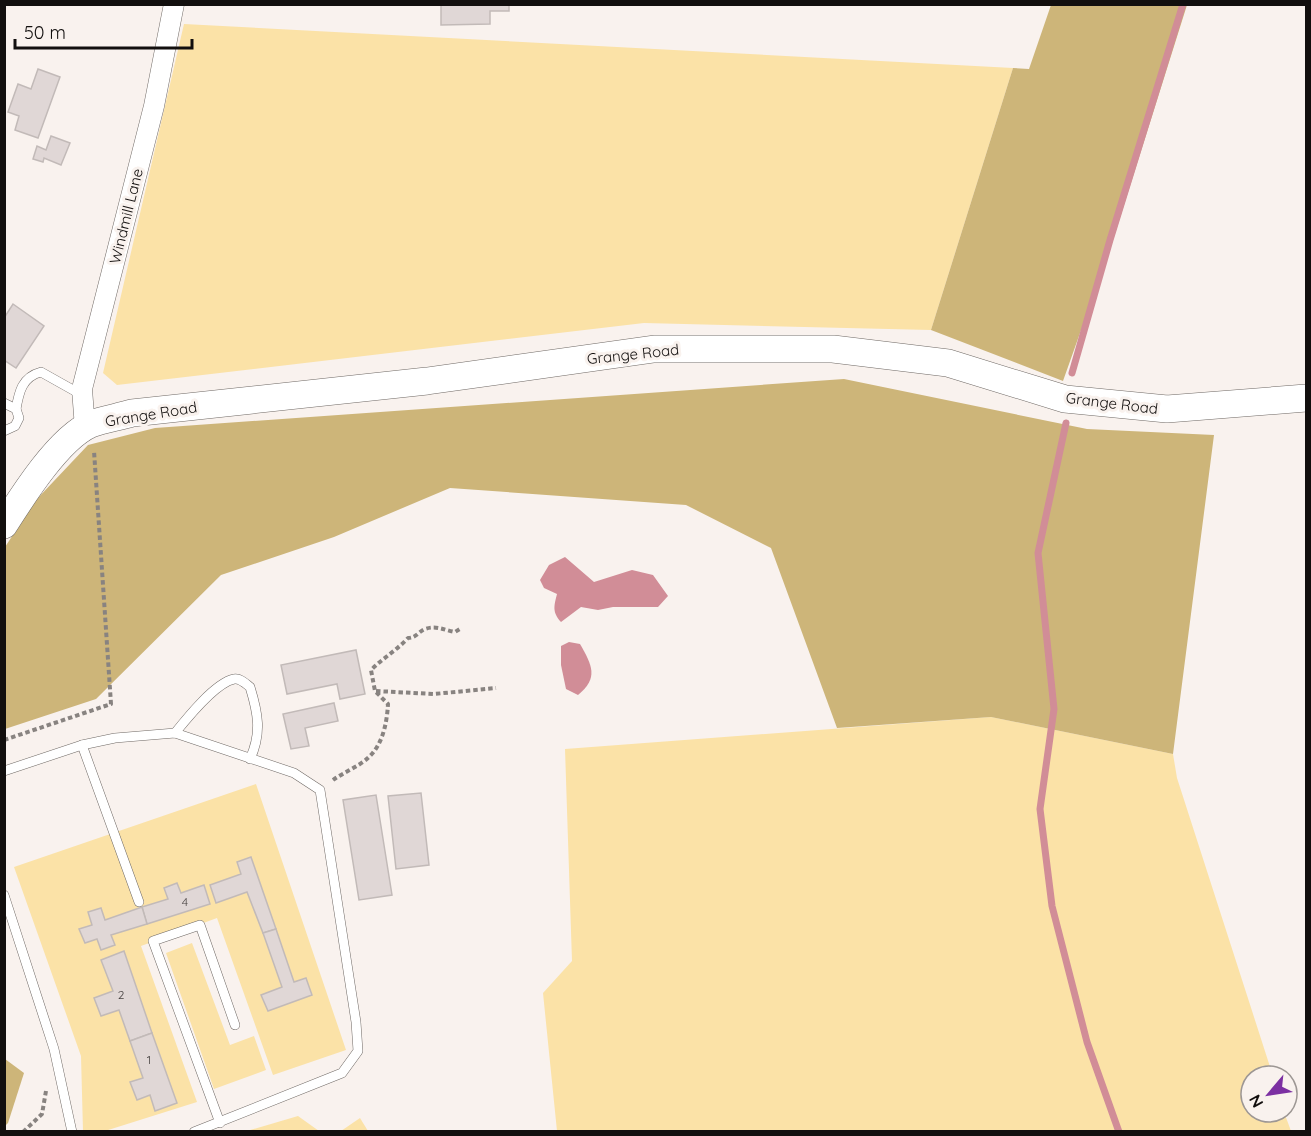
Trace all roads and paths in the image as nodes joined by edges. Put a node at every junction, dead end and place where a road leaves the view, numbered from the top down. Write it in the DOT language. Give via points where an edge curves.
graph roads {
  1 [pos="174,4"];
  2 [pos="82,395"];
  3 [pos="1306,398"];
  4 [pos="4,403"];
  5 [pos="16,409"];
  6 [pos="89,425"];
  7 [pos="4,431"];
  8 [pos="4,525"];
  9 [pos="460,628"];
  10 [pos="496,688"];
  11 [pos="375,691"];
  12 [pos="175,733"];
  13 [pos="4,740"];
  14 [pos="82,745"];
  15 [pos="250,759"];
  16 [pos="4,771"];
  17 [pos="320,790"];
  18 [pos="4,895"];
  19 [pos="139,902"];
  20 [pos="149,931"];
  21 [pos="153,941"];
  22 [pos="235,1024"];
  23 [pos="54,1049"];
  24 [pos="220,1122"];
  25 [pos="23,1131"];
  26 [pos="72,1131"];
  27 [pos="194,1131"];
  1 -- 2 [label="street, Windmill Lane" via="154,106"];
  2 -- 5 [label="lane" via="41,372 26,379"];
  2 -- 6 [label="street, Windmill Lane"];
  3 -- 6 [label="main road, Grange Road" via="1167,409 1065,399 948,363 844,350 654,349 427,381 132,413"];
  4 -- 5 [label="lane"];
  5 -- 7 [label="lane" via="18,423"];
  6 -- 8 [label="main road, Grange Road" via="42,470"];
  6 -- 13 [label="path" via="111,704"];
  9 -- 11 [label="path" via="455,632 439,627 427,629 408,638 371,670"];
  10 -- 11 [label="path" via="434,694"];
  11 -- 17 [label="path" via="388,704 381,738 369,757"];
  12 -- 14 [label="lane"];
  12 -- 15 [label="lane"];
  12 -- 15 [label="lane" via="206,697 232,679 240,679 250,687 259,731"];
  14 -- 16 [label="lane"];
  14 -- 19 [label="lane"];
  15 -- 17 [label="lane" via="294,773"];
  17 -- 24 [label="lane" via="358,1051 342,1073"];
  18 -- 23 [label="lane"];
  20 -- 21 [label="lane"];
  21 -- 22 [label="lane" via="200,925"];
  21 -- 24 [label="lane"];
  23 -- 25 [label="path" via="42,1114"];
  23 -- 26 [label="lane"];
  24 -- 27 [label="lane"];
}
